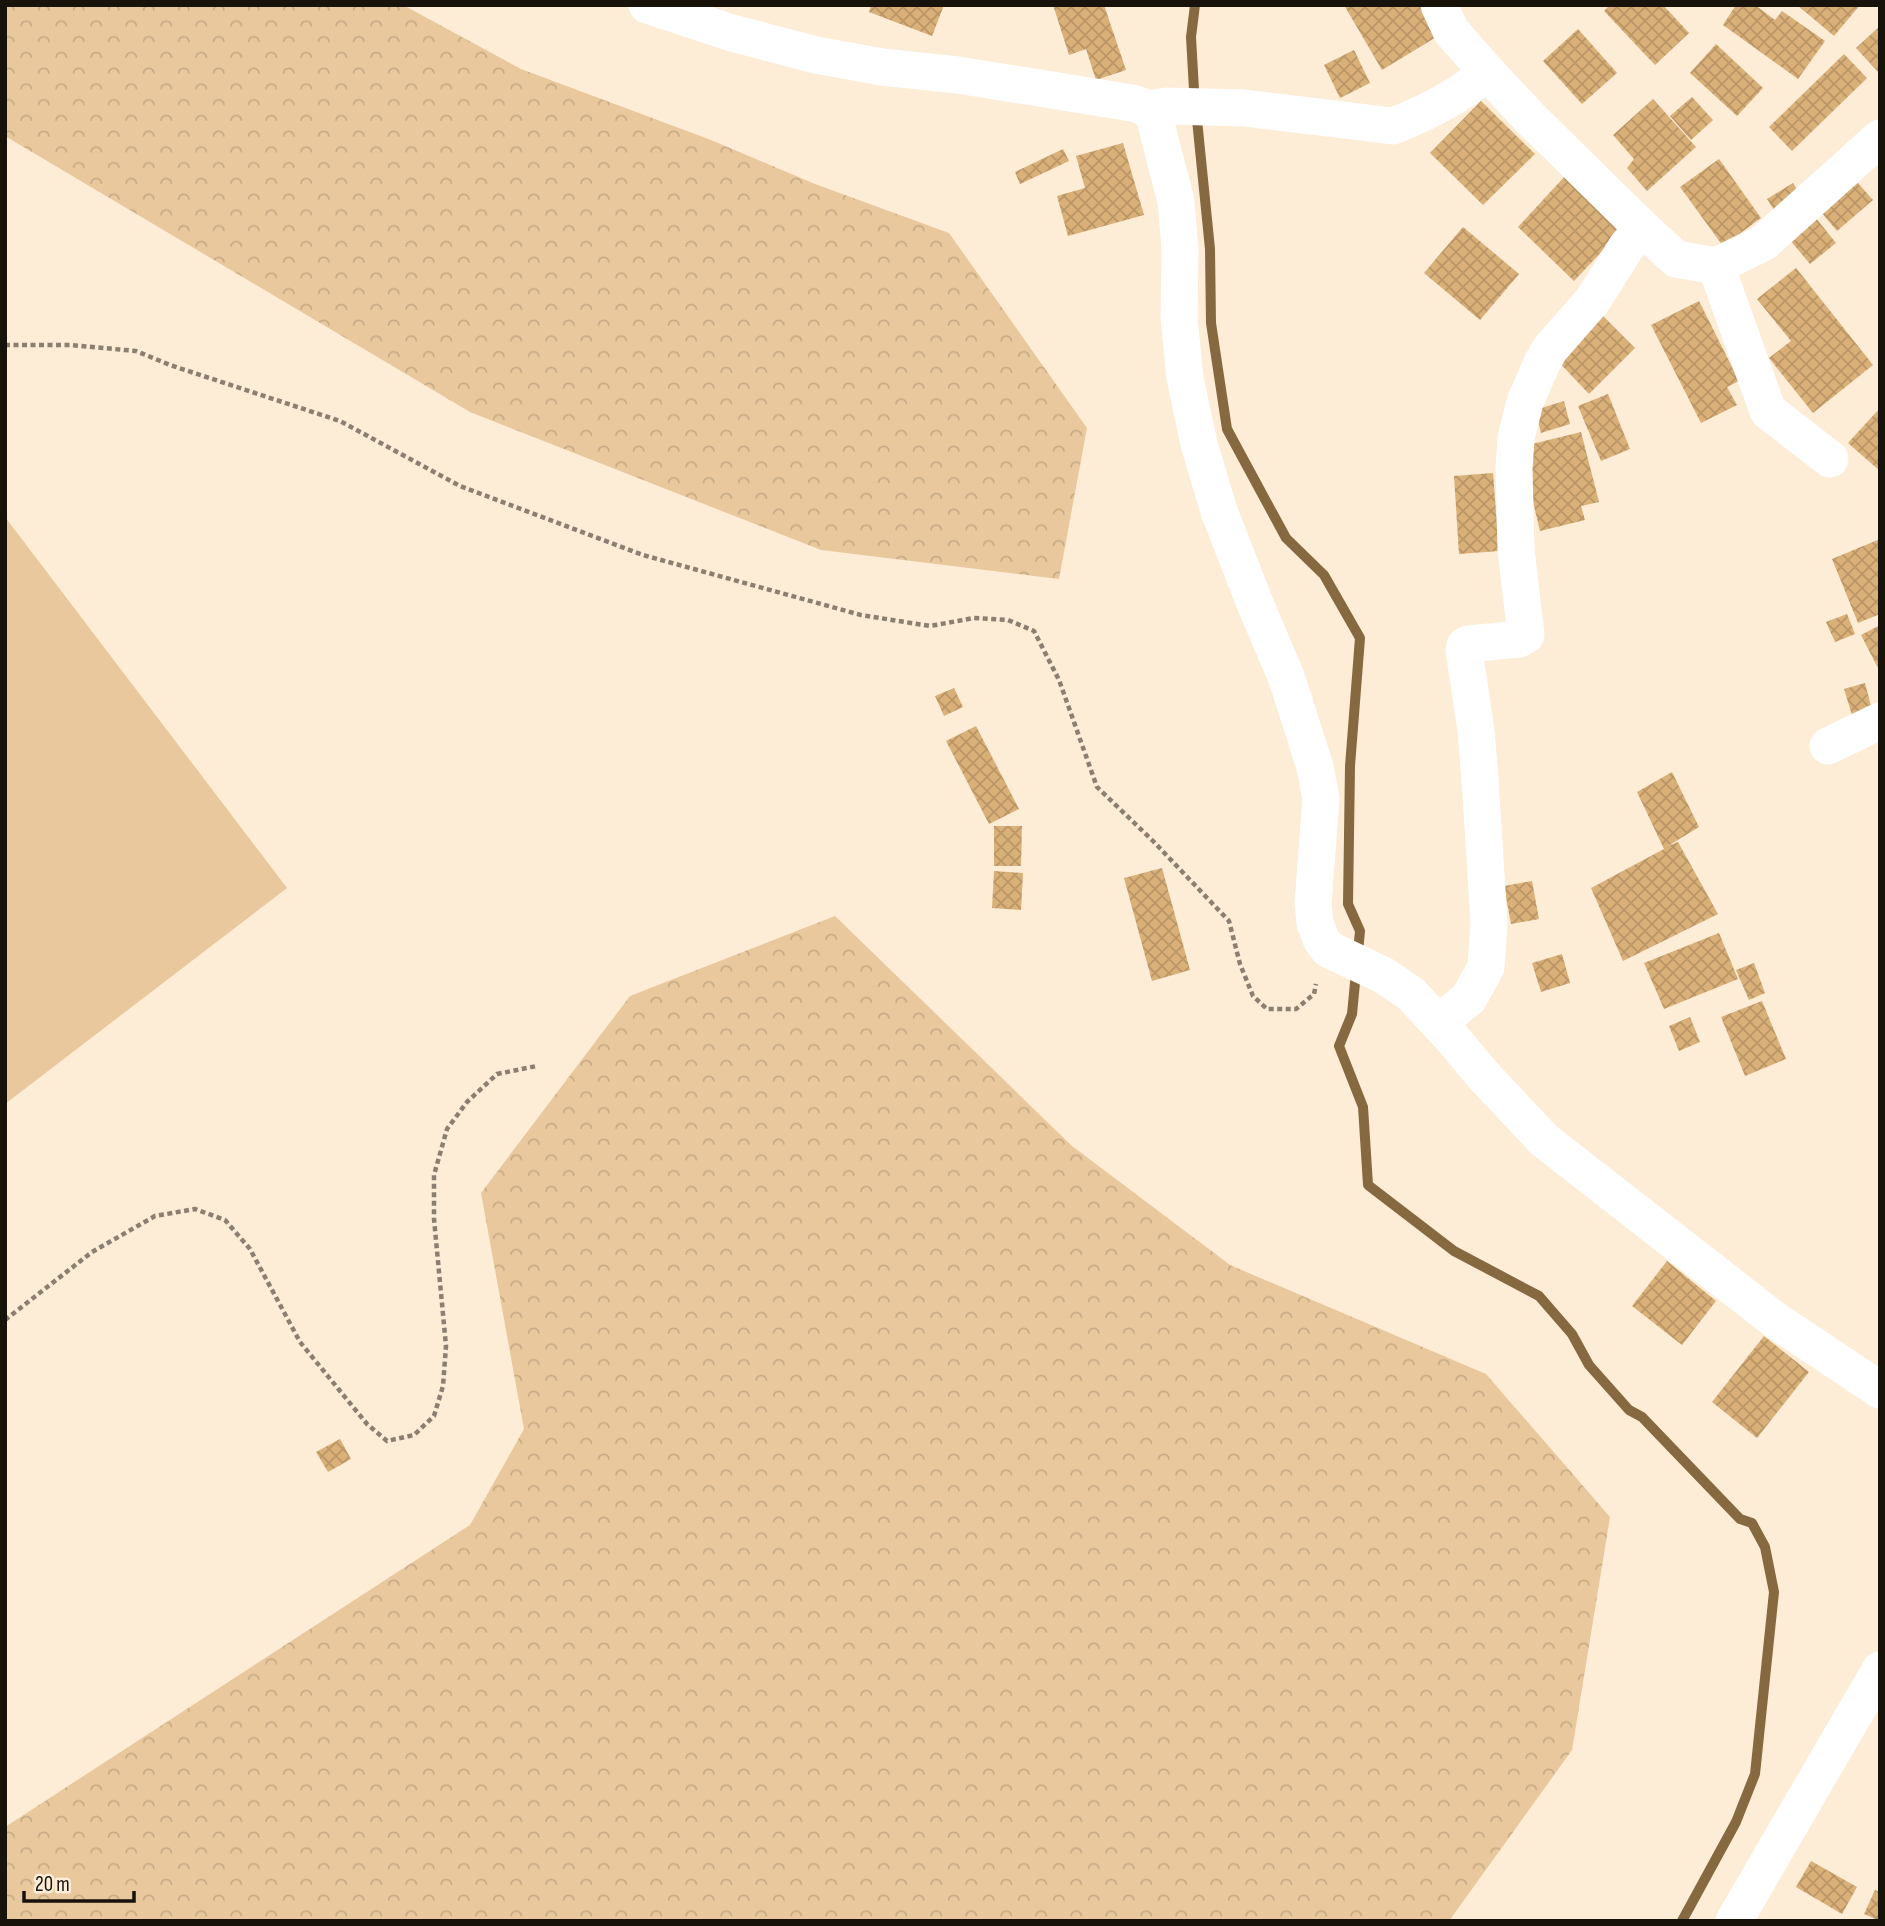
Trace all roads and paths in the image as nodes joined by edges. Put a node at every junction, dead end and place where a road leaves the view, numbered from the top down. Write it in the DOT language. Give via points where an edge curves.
graph roads {
  1 [pos="647,5"];
  2 [pos="1439,5"];
  3 [pos="1488,72"];
  4 [pos="1158,107"];
  5 [pos="1880,138"];
  6 [pos="1642,228"];
  7 [pos="1716,266"];
  8 [pos="5,345"];
  9 [pos="1830,459"];
  10 [pos="1880,721"];
  11 [pos="1828,746"];
  12 [pos="1333,951"];
  13 [pos="1436,1020"];
  14 [pos="537,1066"];
  15 [pos="5,1320"];
  16 [pos="1880,1390"];
  17 [pos="1880,1670"];
  18 [pos="1734,1921"];
  1 -- 4 [label="street" via="816,55"];
  2 -- 3 [label="street" via="1451,31"];
  3 -- 4 [label="street" via="1444,102 1393,126 1244,108"];
  3 -- 6 [label="street"];
  4 -- 12 [label="street" via="1155,120 1176,201 1185,378 1219,511 1287,680 1315,767 1321,799 1313,903 1321,939"];
  5 -- 7 [label="street" via="1763,243"];
  6 -- 7 [label="street" via="1676,259"];
  6 -- 13 [label="street" via="1593,300 1550,349 1525,402 1516,438 1516,550 1526,635 1468,644 1464,650 1480,779 1489,923 1486,967 1469,998"];
  7 -- 9 [label="street" via="1768,411"];
  8 -- 12 [label="path" via="136,351 340,421 460,486 643,555 862,615 930,626 974,618 1008,620 1034,631 1059,680 1097,787 1229,921 1253,996 1268,1009 1296,1009 1314,994 1320,968"];
  10 -- 11 [label="street"];
  12 -- 13 [label="street" via="1384,975"];
  13 -- 16 [label="street" via="1544,1140 1775,1320"];
  14 -- 15 [label="path" via="498,1074 467,1102 447,1129 434,1175 446,1346 443,1386 434,1416 414,1435 387,1441 367,1424 300,1342 250,1249 225,1220 195,1209 155,1216 92,1252"];
  17 -- 18 [label="street"];
}
